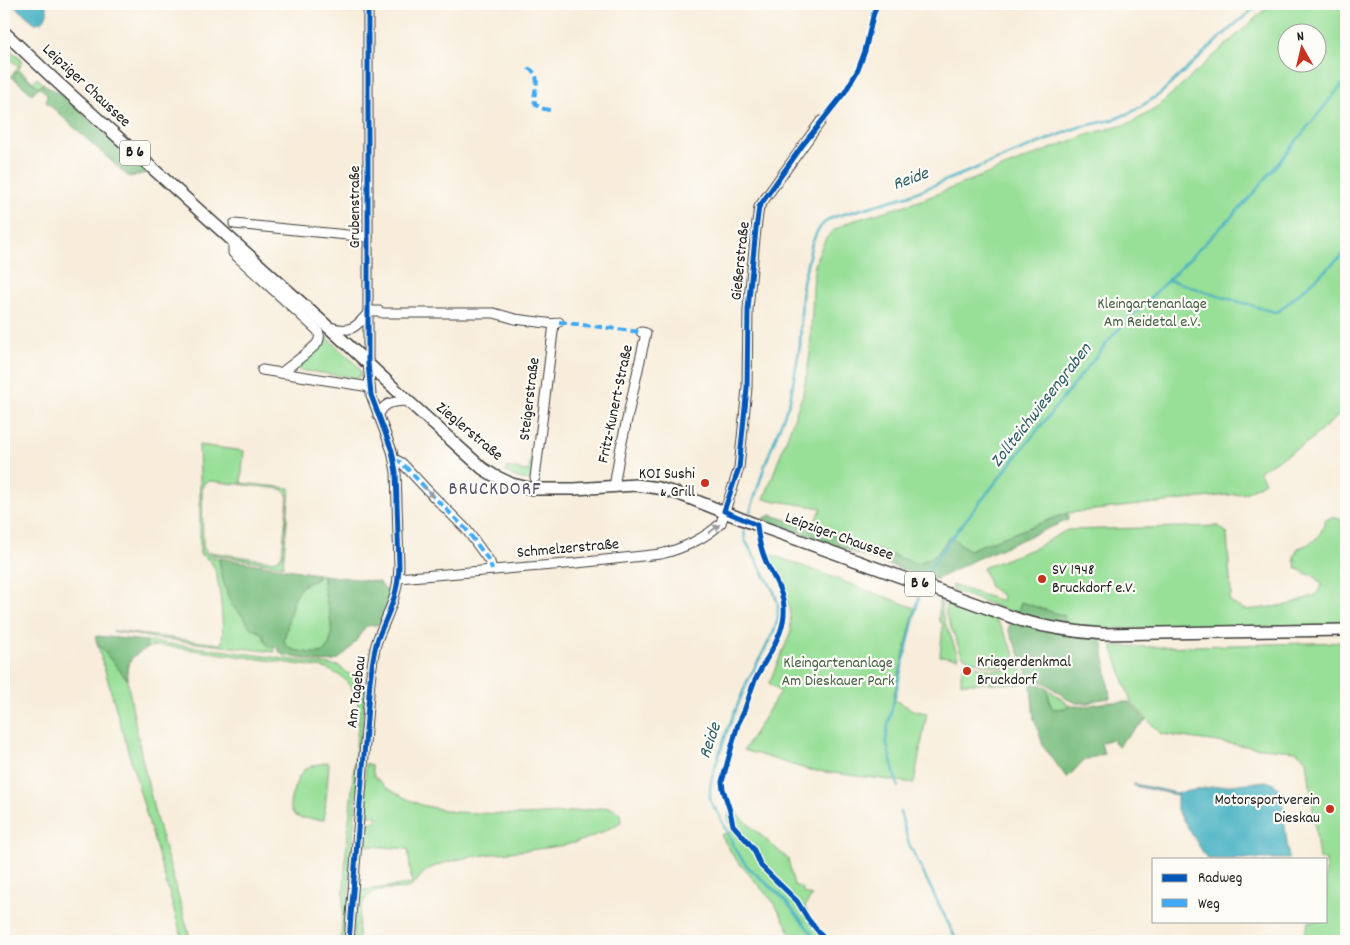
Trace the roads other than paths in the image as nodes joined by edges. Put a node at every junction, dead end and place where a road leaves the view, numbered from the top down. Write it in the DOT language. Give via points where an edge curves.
graph roads {
  1 [pos="368,4"];
  2 [pos="4,32"];
  3 [pos="821,121"];
  4 [pos="213,224"];
  5 [pos="234,224"];
  6 [pos="368,237"];
  7 [pos="368,312"];
  8 [pos="324,330"];
  9 [pos="641,332"];
  10 [pos="368,363"];
  11 [pos="262,370"];
  12 [pos="281,373"];
  13 [pos="370,387"];
  14 [pos="408,401"];
  15 [pos="378,416"];
  16 [pos="394,458"];
  17 [pos="535,478"];
  18 [pos="614,487"];
  19 [pos="724,512"];
  20 [pos="753,523"];
  21 [pos="492,570"];
  22 [pos="398,578"];
  23 [pos="1346,630"];
  24 [pos="349,941"];
  1 -- 6 [label="street, Grubenstraße"];
  2 -- 4 [label="main road, Leipziger Chaussee / B 6"];
  3 -- 19 [label="street, Gießerstraße" via="759,207 748,309 747,388 739,468"];
  4 -- 8 [label="main road, Zieglerstraße / B 6"];
  5 -- 6 [label="street"];
  6 -- 7 [label="street, Grubenstraße"];
  7 -- 8 [label="street" via="352,329"];
  7 -- 10 [label="street, Grubenstraße"];
  7 -- 17 [label="street, Steigerstraße" via="494,313 515,319 556,323"];
  8 -- 10 [label="main road, Zieglerstraße / B 6"];
  8 -- 12 [label="street" via="317,344"];
  9 -- 18 [label="street, Fritz-Kunert-Straße" via="646,333"];
  10 -- 13 [label="street, Am Tagebau"];
  10 -- 14 [label="main road, Zieglerstraße / B 6"];
  11 -- 12 [label="street"];
  12 -- 13 [label="street"];
  13 -- 15 [label="street, Am Tagebau"];
  14 -- 15 [label="street" via="385,405"];
  14 -- 18 [label="main road, Zieglerstraße / B 6" via="482,468 512,484 552,490"];
  15 -- 16 [label="street, Am Tagebau"];
  16 -- 21 [label="street, one-way" via="466,530 490,562"];
  16 -- 22 [label="street, Am Tagebau"];
  18 -- 19 [label="main road, Zieglerstraße / B 6" via="658,488"];
  19 -- 20 [label="main road, Zieglerstraße / B 6"];
  21 -- 19 [label="street, Schmelzerstraße, one-way" via="661,554 714,530 721,523"];
  20 -- 23 [label="main road, Leipziger Chaussee / B 6" via="1043,626 1086,633 1121,634"];
  21 -- 22 [label="street, Schmelzerstraße"];
  22 -- 24 [label="street, Am Tagebau" via="373,657"];
}
